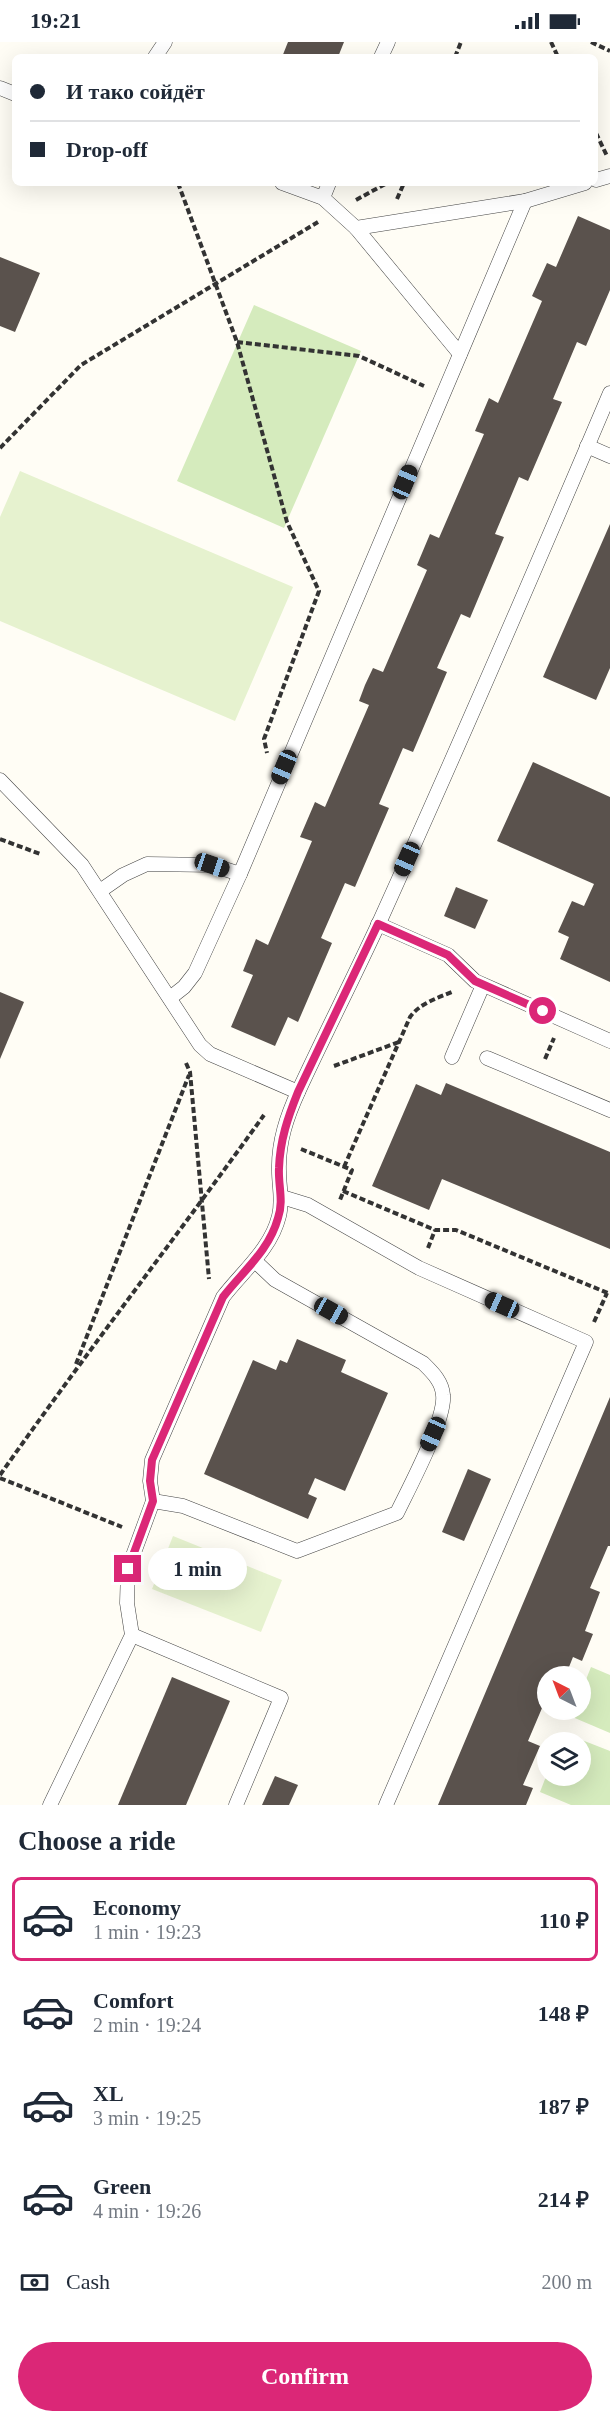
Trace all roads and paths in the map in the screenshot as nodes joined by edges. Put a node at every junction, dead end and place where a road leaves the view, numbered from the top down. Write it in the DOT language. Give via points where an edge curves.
graph roads {
  1 [pos="591,42"];
  2 [pos="610,51"];
  3 [pos="598,137"];
  4 [pos="610,162"];
  5 [pos="179,186"];
  6 [pos="290,186"];
  7 [pos="328,186"];
  8 [pos="382,186"];
  9 [pos="575,186"];
  10 [pos="322,198"];
  11 [pos="525,201"];
  12 [pos="337,211"];
  13 [pos="356,228"];
  14 [pos="216,284"];
  15 [pos="237,342"];
  16 [pos="460,354"];
  17 [pos="610,393"];
  18 [pos="443,394"];
  19 [pos="587,446"];
  20 [pos="0,448"];
  21 [pos="610,456"];
  22 [pos="0,780"];
  23 [pos="275,789"];
  24 [pos="0,839"];
  25 [pos="49,857"];
  26 [pos="240,874"];
  27 [pos="100,891"];
  28 [pos="378,924"];
  29 [pos="479,983"];
  30 [pos="170,998"];
  31 [pos="562,1020"];
  32 [pos="610,1041"];
  33 [pos="399,1042"];
  34 [pos="200,1045"];
  35 [pos="452,1057"];
  36 [pos="184,1058"];
  37 [pos="487,1058"];
  38 [pos="333,1066"];
  39 [pos="190,1072"];
  40 [pos="537,1079"];
  41 [pos="298,1092"];
  42 [pos="610,1110"];
  43 [pos="267,1111"];
  44 [pos="280,1141"];
  45 [pos="344,1167"];
  46 [pos="344,1191"];
  47 [pos="282,1197"];
  48 [pos="203,1200"];
  49 [pos="332,1219"];
  50 [pos="255,1261"];
  51 [pos="608,1294"];
  52 [pos="212,1322"];
  53 [pos="586,1342"];
  54 [pos="74,1371"];
  55 [pos="0,1476"];
  56 [pos="153,1501"];
  57 [pos="141,1534"];
  58 [pos="132,1635"];
  59 [pos="50,1805"];
  60 [pos="236,1805"];
  61 [pos="386,1805"];
  1 -- 2 [label="path"];
  3 -- 4 [label="path"];
  5 -- 14 [label="path"];
  6 -- 10 [label="lane"];
  7 -- 10 [label="lane"];
  8 -- 12 [label="path"];
  9 -- 11 [label="lane"];
  10 -- 12 [label="lane"];
  11 -- 13 [label="lane"];
  11 -- 16 [label="lane"];
  12 -- 13 [label="lane"];
  12 -- 14 [label="path"];
  13 -- 16 [label="lane"];
  14 -- 15 [label="path"];
  14 -- 20 [label="path" via="81,365"];
  15 -- 18 [label="path" via="359,356"];
  15 -- 23 [label="path" via="287,522 320,591 264,739"];
  16 -- 18 [label="lane"];
  17 -- 19 [label="lane"];
  18 -- 23 [label="lane"];
  19 -- 21 [label="lane"];
  19 -- 28 [label="lane"];
  22 -- 27 [label="lane" via="82,865"];
  23 -- 26 [label="lane"];
  24 -- 25 [label="path"];
  26 -- 27 [label="lane" via="212,865 147,864"];
  26 -- 30 [label="lane" via="195,973"];
  27 -- 30 [label="lane"];
  28 -- 29 [label="lane" via="448,955"];
  28 -- 41 [label="lane"];
  29 -- 31 [label="lane"];
  29 -- 33 [label="path" via="415,1009"];
  29 -- 35 [label="lane"];
  30 -- 34 [label="lane"];
  31 -- 32 [label="lane"];
  31 -- 40 [label="path"];
  33 -- 38 [label="path"];
  33 -- 45 [label="path"];
  34 -- 39 [label="path"];
  34 -- 41 [label="lane" via="210,1054"];
  36 -- 39 [label="path"];
  37 -- 40 [label="lane"];
  39 -- 48 [label="path"];
  39 -- 54 [label="path"];
  40 -- 42 [label="lane"];
  41 -- 44 [label="lane"];
  43 -- 48 [label="path"];
  44 -- 45 [label="path"];
  44 -- 47 [label="lane"];
  45 -- 46 [label="path" via="352,1170"];
  46 -- 49 [label="path"];
  46 -- 51 [label="path" via="435,1230 456,1230"];
  47 -- 49 [label="lane" via="308,1205"];
  47 -- 50 [label="lane" via="279,1218"];
  48 -- 52 [label="path"];
  48 -- 54 [label="path"];
  49 -- 53 [label="lane" via="419,1268"];
  50 -- 52 [label="lane" via="223,1297"];
  50 -- 56 [label="lane" via="275,1280 423,1363 437,1378 443,1394 442,1414 397,1513 297,1551 183,1506"];
  51 -- 53 [label="path"];
  52 -- 56 [label="lane" via="152,1460"];
  53 -- 61 [label="lane"];
  54 -- 55 [label="path"];
  55 -- 57 [label="path"];
  56 -- 57 [label="lane"];
  57 -- 58 [label="lane" via="128,1569 127,1603"];
  58 -- 59 [label="lane"];
  58 -- 60 [label="lane" via="280,1698"];
}
